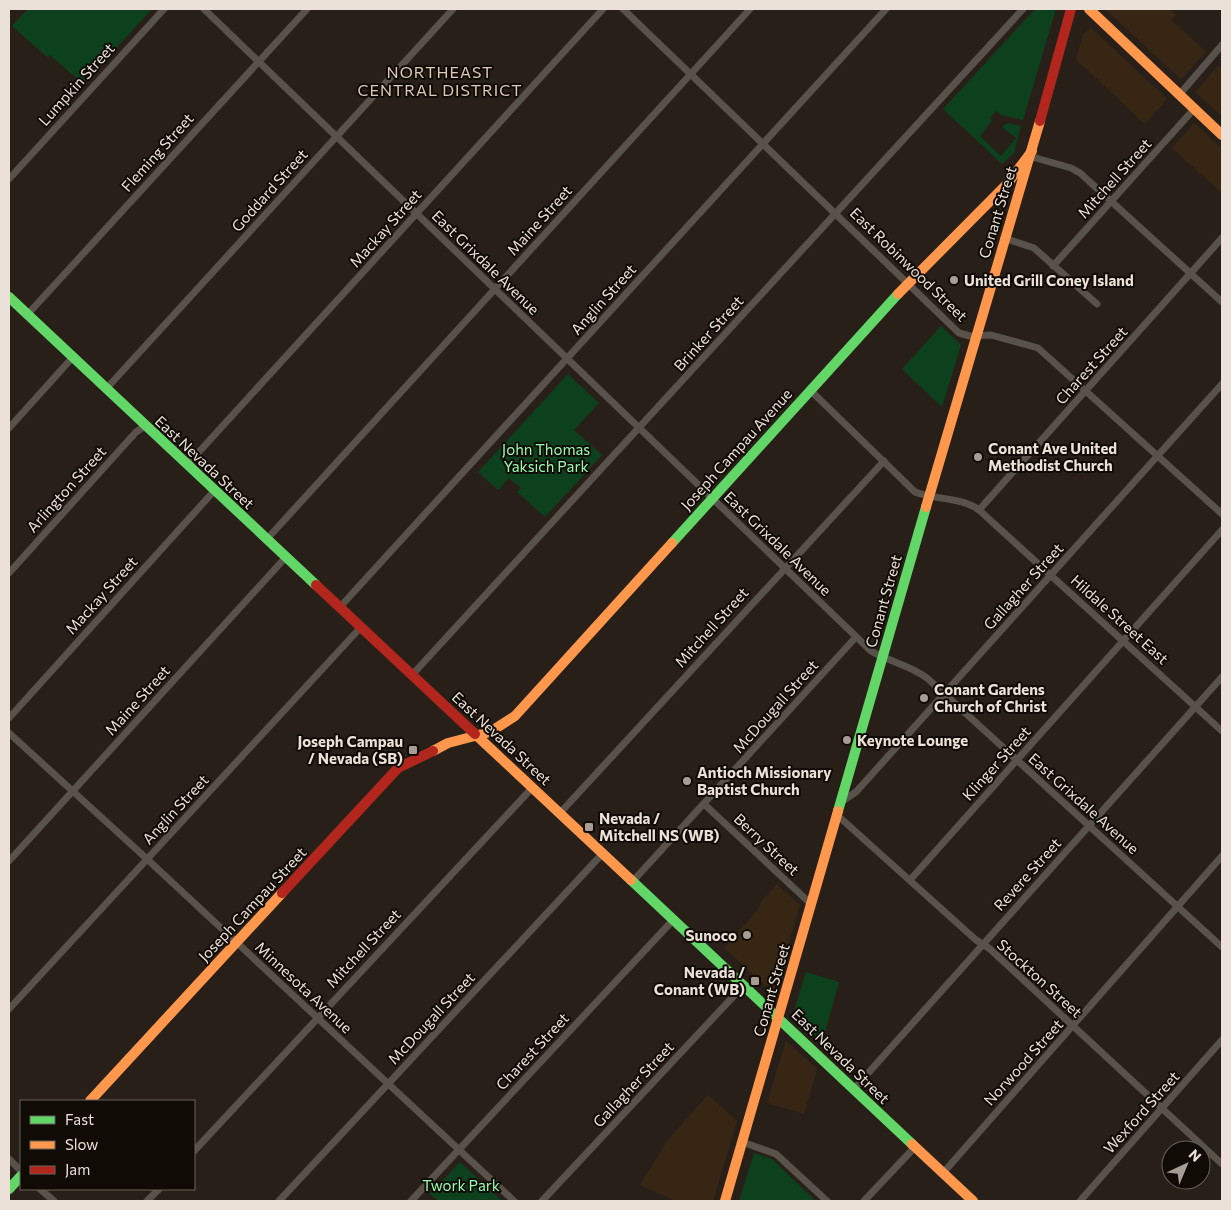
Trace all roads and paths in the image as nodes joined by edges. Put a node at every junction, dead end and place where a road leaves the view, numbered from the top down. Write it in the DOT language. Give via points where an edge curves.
graph roads {
  1 [pos="164,9"];
  2 [pos="204,9"];
  3 [pos="307,9"];
  4 [pos="453,9"];
  5 [pos="603,9"];
  6 [pos="623,9"];
  7 [pos="750,9"];
  8 [pos="886,9"];
  9 [pos="1023,9"];
  10 [pos="1071,9"];
  11 [pos="1089,9"];
  12 [pos="1222,45"];
  13 [pos="258,62"];
  14 [pos="691,74"];
  15 [pos="1179,95"];
  16 [pos="1194,109"];
  17 [pos="1222,135"];
  18 [pos="336,137"];
  19 [pos="763,144"];
  20 [pos="1030,154"];
  21 [pos="9,178"];
  22 [pos="1112,202"];
  23 [pos="836,213"];
  24 [pos="416,214"];
  25 [pos="1004,238"];
  26 [pos="1222,238"];
  27 [pos="1054,266"];
  28 [pos="1191,273"];
  29 [pos="908,283"];
  30 [pos="495,289"];
  31 [pos="9,297"];
  32 [pos="1222,302"];
  33 [pos="1097,304"];
  34 [pos="27,315"];
  35 [pos="975,336"];
  36 [pos="72,358"];
  37 [pos="567,359"];
  38 [pos="1222,384"];
  39 [pos="106,389"];
  40 [pos="810,390"];
  41 [pos="1086,390"];
  42 [pos="145,426"];
  43 [pos="9,428"];
  44 [pos="639,428"];
  45 [pos="1158,456"];
  46 [pos="883,460"];
  47 [pos="187,465"];
  48 [pos="214,491"];
  49 [pos="712,498"];
  50 [pos="928,498"];
  51 [pos="979,510"];
  52 [pos="1222,514"];
  53 [pos="1222,530"];
  54 [pos="267,539"];
  55 [pos="286,557"];
  56 [pos="784,567"];
  57 [pos="9,572"];
  58 [pos="1051,575"];
  59 [pos="340,607"];
  60 [pos="362,627"];
  61 [pos="856,637"];
  62 [pos="1123,641"];
  63 [pos="882,658"];
  64 [pos="412,675"];
  65 [pos="1222,677"];
  66 [pos="945,695"];
  67 [pos="1196,706"];
  68 [pos="9,718"];
  69 [pos="1222,731"];
  70 [pos="9,733"];
  71 [pos="478,736"];
  72 [pos="448,743"];
  73 [pos="1017,760"];
  74 [pos="533,787"];
  75 [pos="73,791"];
  76 [pos="841,802"];
  77 [pos="704,804"];
  78 [pos="560,813"];
  79 [pos="837,814"];
  80 [pos="1089,826"];
  81 [pos="603,853"];
  82 [pos="1222,856"];
  83 [pos="147,859"];
  84 [pos="9,861"];
  85 [pos="910,880"];
  86 [pos="633,881"];
  87 [pos="811,904"];
  88 [pos="1178,907"];
  89 [pos="674,919"];
  90 [pos="236,943"];
  91 [pos="983,945"];
  92 [pos="1222,948"];
  93 [pos="744,985"];
  94 [pos="9,1009"];
  95 [pos="778,1017"];
  96 [pos="316,1019"];
  97 [pos="1073,1026"];
  98 [pos="1222,1040"];
  99 [pos="388,1084"];
  100 [pos="853,1090"];
  101 [pos="91,1100"];
  102 [pos="1162,1108"];
  103 [pos="742,1142"];
  104 [pos="915,1147"];
  105 [pos="195,1150"];
  106 [pos="459,1150"];
  107 [pos="9,1159"];
  108 [pos="1222,1164"];
  109 [pos="20,1170"];
  110 [pos="943,1173"];
  111 [pos="20,1177"];
  112 [pos="9,1190"];
  113 [pos="41,1190"];
  114 [pos="158,1190"];
  115 [pos="54,1201"];
  116 [pos="147,1201"];
  117 [pos="279,1201"];
  118 [pos="410,1201"];
  119 [pos="514,1201"];
  120 [pos="542,1201"];
  121 [pos="725,1201"];
  122 [pos="827,1201"];
  123 [pos="864,1201"];
  124 [pos="973,1201"];
  125 [pos="1080,1201"];
  1 -- 21 [label="street, Lumpkin Street"];
  2 -- 13 [label="street, East Grixdale Avenue"];
  3 -- 13 [label="street, Fleming Street"];
  4 -- 18 [label="street, Goddard Street"];
  5 -- 24 [label="street, Mackay Street"];
  6 -- 14 [label="street, East Robinwood Street"];
  7 -- 14 [label="street, Maine Street"];
  8 -- 19 [label="street, Anglin Street"];
  9 -- 23 [label="street, Brinker Street"];
  10 -- 20 [label="street, Conant Street"];
  11 -- 15 [label="street"];
  12 -- 15 [label="street"];
  13 -- 18 [label="street, East Grixdale Avenue"];
  13 -- 34 [label="street, Fleming Street"];
  14 -- 19 [label="street, East Robinwood Street"];
  14 -- 30 [label="street, Maine Street"];
  15 -- 16 [label="street"];
  16 -- 17 [label="street"];
  16 -- 22 [label="street, Mitchell Street"];
  18 -- 24 [label="street, East Grixdale Avenue"];
  18 -- 39 [label="street, Goddard Street"];
  19 -- 23 [label="street, East Robinwood Street"];
  19 -- 37 [label="street, Anglin Street"];
  20 -- 22 [label="street" via="1076,170"];
  20 -- 25 [label="street, Conant Street"];
  20 -- 29 [label="street, Joseph Campau Avenue" via="1008,183"];
  22 -- 27 [label="street, Mitchell Street"];
  22 -- 28 [label="street"];
  23 -- 29 [label="street, East Robinwood Street"];
  23 -- 44 [label="street, Brinker Street"];
  24 -- 30 [label="street, East Grixdale Avenue"];
  24 -- 47 [label="street, Mackay Street"];
  25 -- 27 [label="street" via="1034,248"];
  25 -- 35 [label="street, Conant Street"];
  26 -- 28 [label="street, Charest Street"];
  27 -- 33 [label="street"];
  28 -- 32 [label="street"];
  28 -- 41 [label="street, Charest Street"];
  29 -- 35 [label="street, East Robinwood Street" via="960,333"];
  29 -- 40 [label="street, Joseph Campau Avenue"];
  30 -- 37 [label="street, East Grixdale Avenue"];
  30 -- 54 [label="street, Maine Street"];
  31 -- 34 [label="street, East Nevada Street"];
  34 -- 36 [label="street, East Nevada Street"];
  35 -- 41 [label="street, East Robinwood Street" via="991,335 1033,345"];
  35 -- 50 [label="street, Conant Street"];
  36 -- 39 [label="street, East Nevada Street"];
  36 -- 43 [label="street"];
  37 -- 44 [label="street, East Grixdale Avenue"];
  37 -- 59 [label="street, Anglin Street"];
  38 -- 45 [label="street, Gallagher Street"];
  39 -- 42 [label="street, East Nevada Street"];
  40 -- 46 [label="street, Hildale Street East"];
  40 -- 49 [label="street, Joseph Campau Avenue"];
  41 -- 45 [label="street, East Robinwood Street"];
  41 -- 51 [label="street, Charest Street"];
  42 -- 47 [label="street, East Nevada Street"];
  42 -- 57 [label="street, Arlington Street"];
  44 -- 49 [label="street, East Grixdale Avenue"];
  44 -- 64 [label="street, Brinker Street"];
  45 -- 52 [label="street, East Robinwood Street"];
  45 -- 58 [label="street, Gallagher Street"];
  46 -- 50 [label="street, Hildale Street East" via="915,492"];
  46 -- 56 [label="street, Mitchell Street"];
  47 -- 48 [label="street, East Nevada Street"];
  48 -- 54 [label="street, East Nevada Street"];
  48 -- 68 [label="street, Mackay Street"];
  49 -- 56 [label="street, East Grixdale Avenue"];
  49 -- 71 [label="street, Joseph Campau Avenue" via="515,716"];
  50 -- 51 [label="street, Hildale Street East" via="972,505"];
  50 -- 63 [label="street, Conant Street"];
  51 -- 58 [label="street, Hildale Street East"];
  53 -- 62 [label="street, Klinger Street"];
  54 -- 55 [label="street, East Nevada Street"];
  55 -- 59 [label="street, East Nevada Street"];
  55 -- 75 [label="street, Maine Street"];
  56 -- 61 [label="street, East Grixdale Avenue"];
  56 -- 78 [label="street, Mitchell Street"];
  58 -- 62 [label="street, Hildale Street East"];
  58 -- 66 [label="street, Gallagher Street"];
  59 -- 60 [label="street, East Nevada Street"];
  60 -- 64 [label="street, East Nevada Street"];
  60 -- 83 [label="street, Anglin Street"];
  61 -- 63 [label="street, East Grixdale Avenue"];
  61 -- 77 [label="street, McDougall Street"];
  62 -- 67 [label="street, Hildale Street East"];
  62 -- 73 [label="street, Klinger Street"];
  63 -- 66 [label="street, East Grixdale Avenue" via="916,669"];
  63 -- 76 [label="street, Conant Street"];
  64 -- 71 [label="street, East Nevada Street"];
  65 -- 67 [label="street, Revere Street"];
  66 -- 73 [label="street, East Grixdale Avenue"];
  66 -- 76 [label="street, Gallagher Street" via="856,792"];
  67 -- 69 [label="street, Hildale Street East"];
  67 -- 80 [label="street, Revere Street"];
  70 -- 75 [label="street, Minnesota Avenue"];
  71 -- 72 [label="street, Joseph Campau Avenue"];
  71 -- 74 [label="street, East Nevada Street"];
  72 -- 90 [label="street, Joseph Campau Street" via="394,772"];
  73 -- 80 [label="street, East Grixdale Avenue"];
  73 -- 85 [label="street, Klinger Street"];
  74 -- 78 [label="street, East Nevada Street"];
  74 -- 96 [label="street, Mitchell Street"];
  75 -- 83 [label="street, Minnesota Avenue"];
  75 -- 84 [label="street, Maine Street"];
  76 -- 79 [label="street, Conant Street"];
  77 -- 86 [label="street, McDougall Street"];
  77 -- 87 [label="street, Berry Street"];
  78 -- 81 [label="street, East Nevada Street"];
  79 -- 85 [label="street, Stockton Street"];
  79 -- 87 [label="street, Conant Street"];
  80 -- 88 [label="street, East Grixdale Avenue"];
  80 -- 91 [label="street, Revere Street"];
  81 -- 86 [label="street, East Nevada Street"];
  81 -- 99 [label="street, McDougall Street"];
  82 -- 88 [label="street, Norwood Street"];
  83 -- 90 [label="street, Minnesota Avenue"];
  83 -- 94 [label="street, Anglin Street"];
  85 -- 91 [label="street, Stockton Street"];
  86 -- 89 [label="street, East Nevada Street"];
  87 -- 95 [label="street, Conant Street"];
  88 -- 92 [label="street, East Grixdale Avenue"];
  88 -- 97 [label="street, Norwood Street"];
  89 -- 93 [label="street, East Nevada Street"];
  89 -- 106 [label="street, Charest Street"];
  90 -- 96 [label="street, Minnesota Avenue"];
  90 -- 101 [label="street, Joseph Campau Street"];
  91 -- 97 [label="street, Stockton Street"];
  91 -- 100 [label="street, Revere Street"];
  93 -- 95 [label="street, East Nevada Street"];
  93 -- 120 [label="street, Gallagher Street"];
  95 -- 100 [label="street, East Nevada Street"];
  95 -- 103 [label="street, Conant Street"];
  96 -- 99 [label="street, Minnesota Avenue"];
  96 -- 105 [label="street, Mitchell Street"];
  97 -- 102 [label="street, Stockton Street"];
  97 -- 110 [label="street, Norwood Street"];
  98 -- 102 [label="street, Wexford Street"];
  99 -- 106 [label="street, Minnesota Avenue"];
  99 -- 117 [label="street, McDougall Street"];
  100 -- 104 [label="street, East Nevada Street"];
  102 -- 108 [label="street, Stockton Street"];
  102 -- 125 [label="street, Wexford Street"];
  103 -- 121 [label="street, Conant Street"];
  103 -- 122 [label="street" via="776,1154"];
  104 -- 110 [label="street, East Nevada Street"];
  104 -- 123 [label="street"];
  106 -- 118 [label="street, Charest Street"];
  106 -- 119 [label="street, Minnesota Avenue"];
  107 -- 109 [label="street"];
  110 -- 124 [label="street, East Nevada Street"];
  111 -- 112 [label="street"];
  113 -- 115 [label="street"];
  114 -- 116 [label="street"];
}
